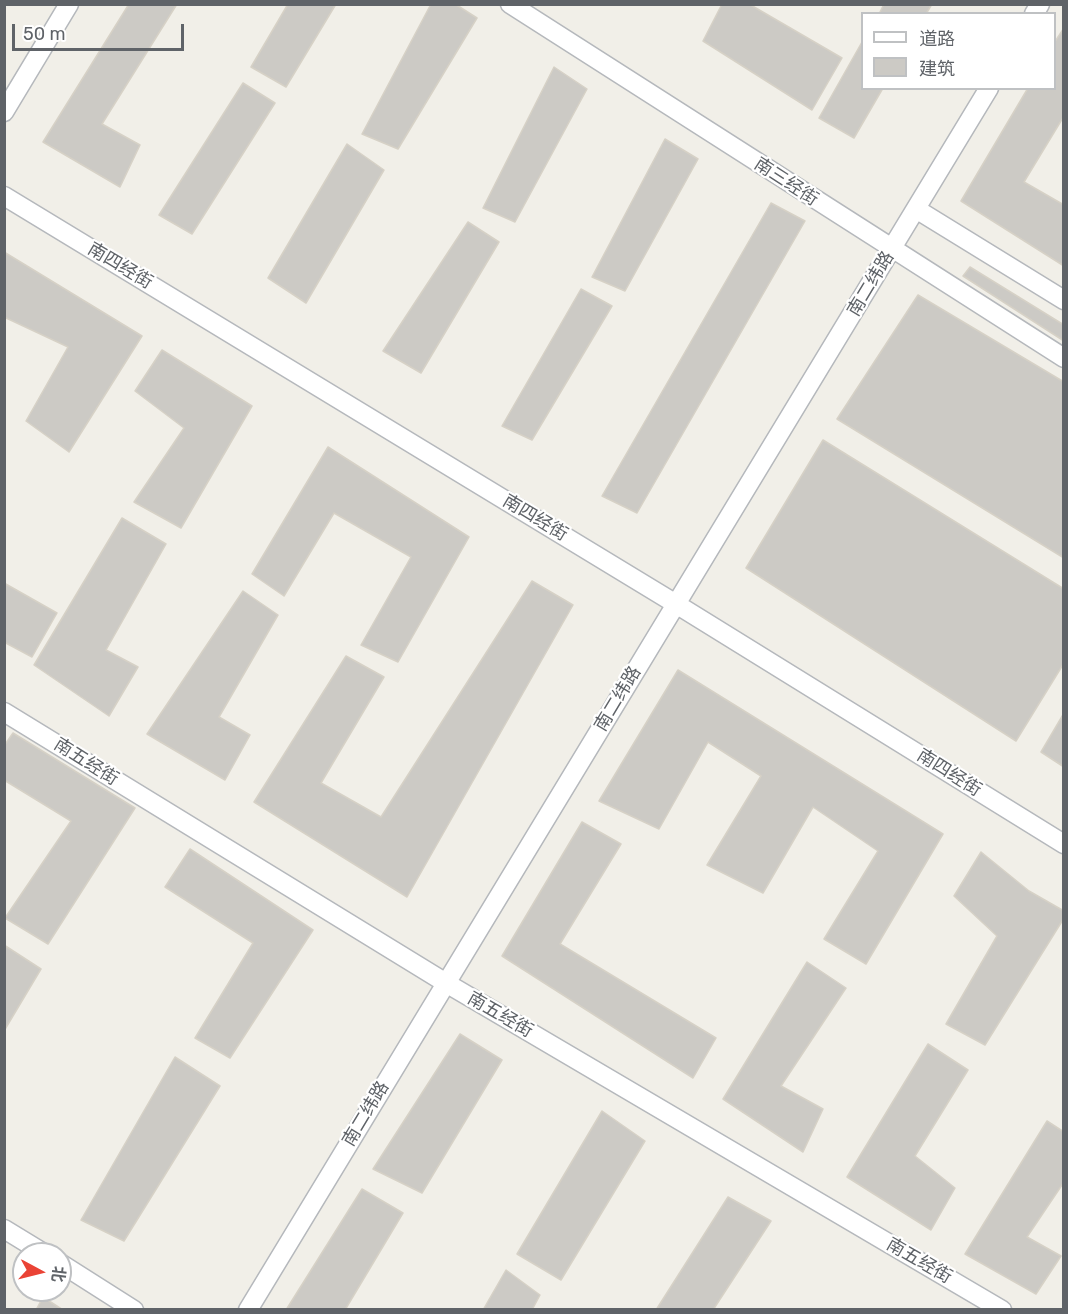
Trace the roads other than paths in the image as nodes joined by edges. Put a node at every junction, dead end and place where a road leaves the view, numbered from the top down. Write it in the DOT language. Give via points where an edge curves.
graph roads {
  1 [pos="69,4"];
  2 [pos="510,4"];
  3 [pos="988,90"];
  4 [pos="4,112"];
  5 [pos="4,196"];
  6 [pos="916,209"];
  7 [pos="892,250"];
  8 [pos="1064,300"];
  9 [pos="1064,358"];
  10 [pos="676,604"];
  11 [pos="4,712"];
  12 [pos="1064,844"];
  13 [pos="446,983"];
  14 [pos="4,1229"];
  15 [pos="25,1242"];
  16 [pos="72,1271"];
  17 [pos="134,1310"];
  18 [pos="248,1310"];
  19 [pos="1002,1310"];
  1 -- 4 [label="street"];
  2 -- 7 [label="street, 南三经街"];
  3 -- 6 [label="street, 南二纬路"];
  5 -- 10 [label="street, 南四经街"];
  6 -- 7 [label="street, 南二纬路"];
  6 -- 8 [label="street"];
  7 -- 9 [label="street, 南三经街"];
  7 -- 10 [label="street, 南二纬路"];
  10 -- 12 [label="street, 南四经街"];
  10 -- 13 [label="street, 南二纬路"];
  11 -- 13 [label="street, 南五经街"];
  13 -- 18 [label="street, 南二纬路"];
  13 -- 19 [label="street, 南五经街"];
  14 -- 15 [label="street"];
  16 -- 17 [label="street"];
}
